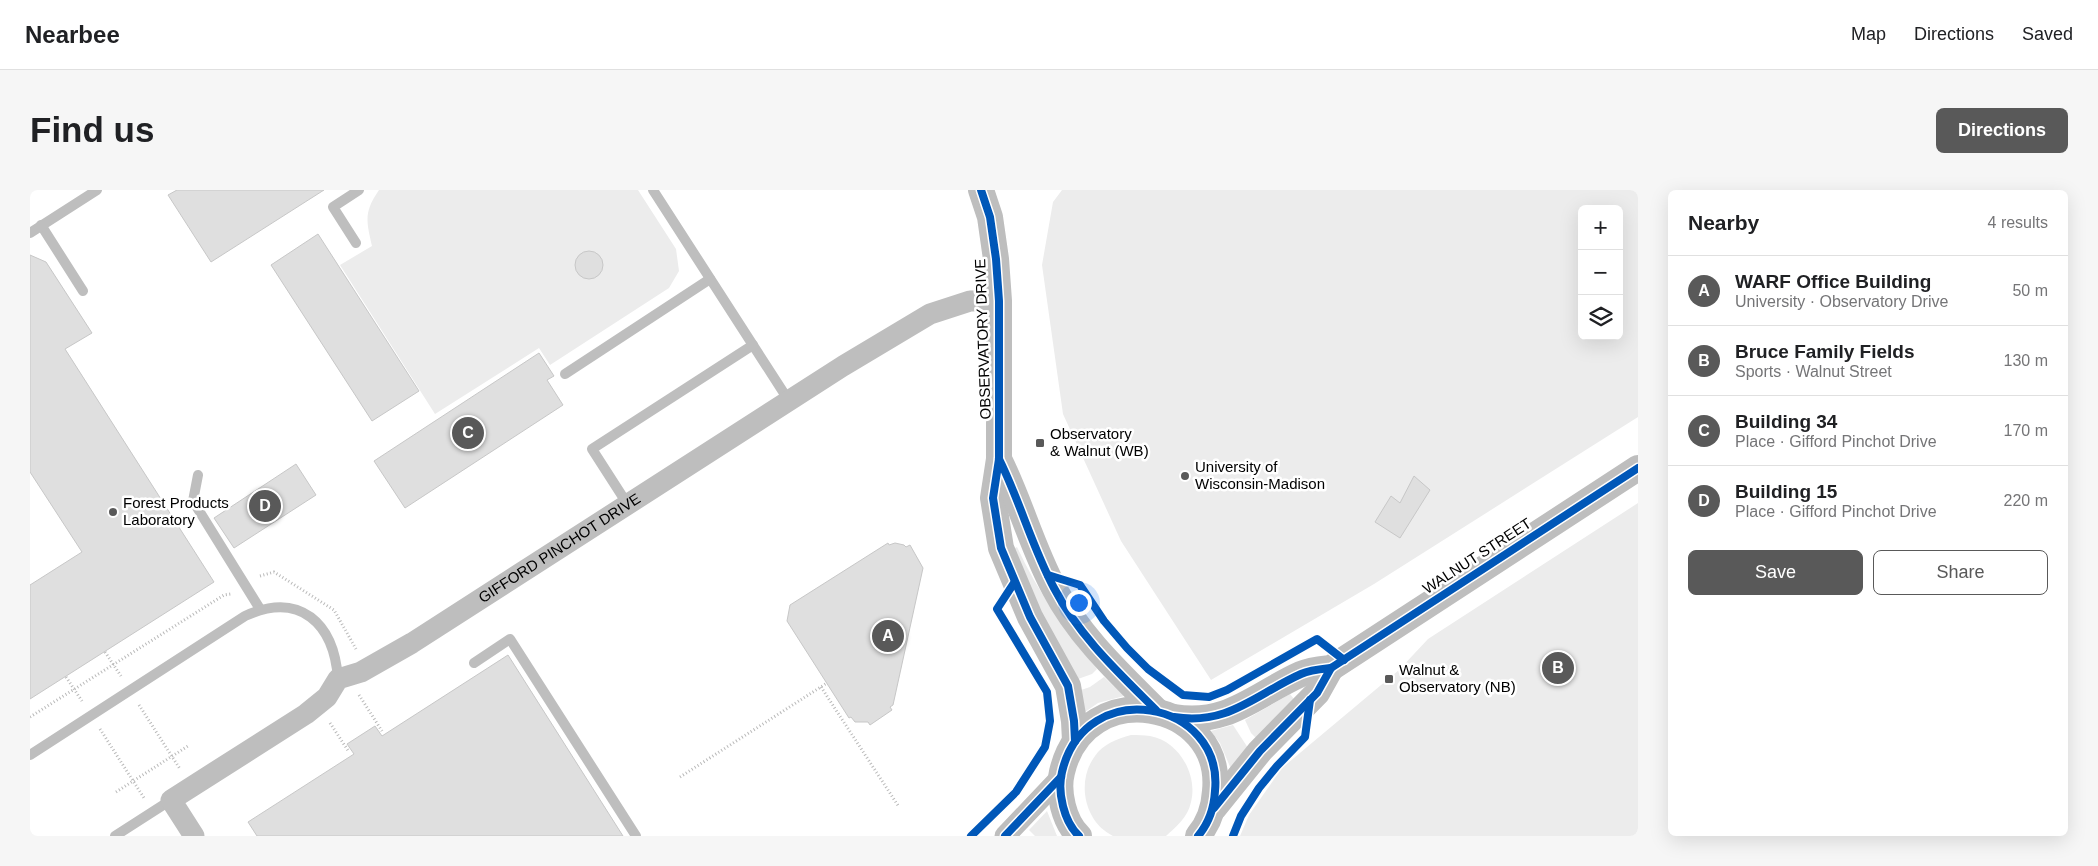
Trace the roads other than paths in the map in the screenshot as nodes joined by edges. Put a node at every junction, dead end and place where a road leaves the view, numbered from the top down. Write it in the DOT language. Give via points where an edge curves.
graph roads {
  1 [pos="97,190"];
  2 [pos="360,190"];
  3 [pos="653,190"];
  4 [pos="981,190"];
  5 [pos="41,225"];
  6 [pos="30,233"];
  7 [pos="356,243"];
  8 [pos="710,279"];
  9 [pos="83,291"];
  10 [pos="998,301"];
  11 [pos="753,345"];
  12 [pos="565,374"];
  13 [pos="790,401"];
  14 [pos="999,458"];
  15 [pos="1638,468"];
  16 [pos="198,475"];
  17 [pos="628,505"];
  18 [pos="260,609"];
  19 [pos="474,663"];
  20 [pos="1331,668"];
  21 [pos="338,679"];
  22 [pos="1165,713"];
  23 [pos="1075,741"];
  24 [pos="30,755"];
  25 [pos="1061,777"];
  26 [pos="171,800"];
  27 [pos="1205,827"];
  28 [pos="115,836"];
  29 [pos="194,836"];
  30 [pos="636,836"];
  31 [pos="1005,836"];
  32 [pos="1079,836"];
  1 -- 5 [label="lane"];
  2 -- 7 [label="lane" via="333,207"];
  3 -- 8 [label="lane"];
  4 -- 10 [label="street, OBSERVATORY DRIVE" via="990,217"];
  5 -- 6 [label="lane"];
  5 -- 9 [label="lane"];
  8 -- 11 [label="lane"];
  8 -- 12 [label="lane"];
  10 -- 13 [label="street, GIFFORD PINCHOT DRIVE" via="970,301 930,314"];
  10 -- 14 [label="street, OBSERVATORY DRIVE"];
  11 -- 13 [label="lane"];
  11 -- 17 [label="lane" via="592,449"];
  13 -- 17 [label="street, GIFFORD PINCHOT DRIVE"];
  14 -- 22 [label="street, OBSERVATORY DRIVE" via="1017,495 1032,542 1077,626 1109,664"];
  14 -- 23 [label="street, OBSERVATORY DRIVE" via="993,498 1001,548 1030,617 1068,686"];
  15 -- 20 [label="street, WALNUT STREET"];
  16 -- 18 [label="lane" via="193,501"];
  17 -- 21 [label="street, GIFFORD PINCHOT DRIVE" via="381,662"];
  18 -- 21 [label="lane" via="289,607 311,617 325,631 336,658"];
  18 -- 24 [label="lane"];
  19 -- 30 [label="lane" via="510,639"];
  20 -- 22 [label="street, WALNUT STREET" via="1303,673 1248,704 1212,717 1194,720"];
  20 -- 27 [label="street, WALNUT STREET" via="1317,693 1260,750"];
  21 -- 26 [label="street" via="327,697 306,714"];
  22 -- 23 [label="street, WALNUT STREET" via="1126,709 1097,720"];
  22 -- 27 [label="street, OBSERVATORY DRIVE" via="1195,733 1210,755 1216,781"];
  23 -- 25 [label="street" via="1065,758"];
  25 -- 31 [label="street"];
  25 -- 32 [label="street" via="1063,806"];
  26 -- 28 [label="lane"];
  26 -- 29 [label="street"];
}
